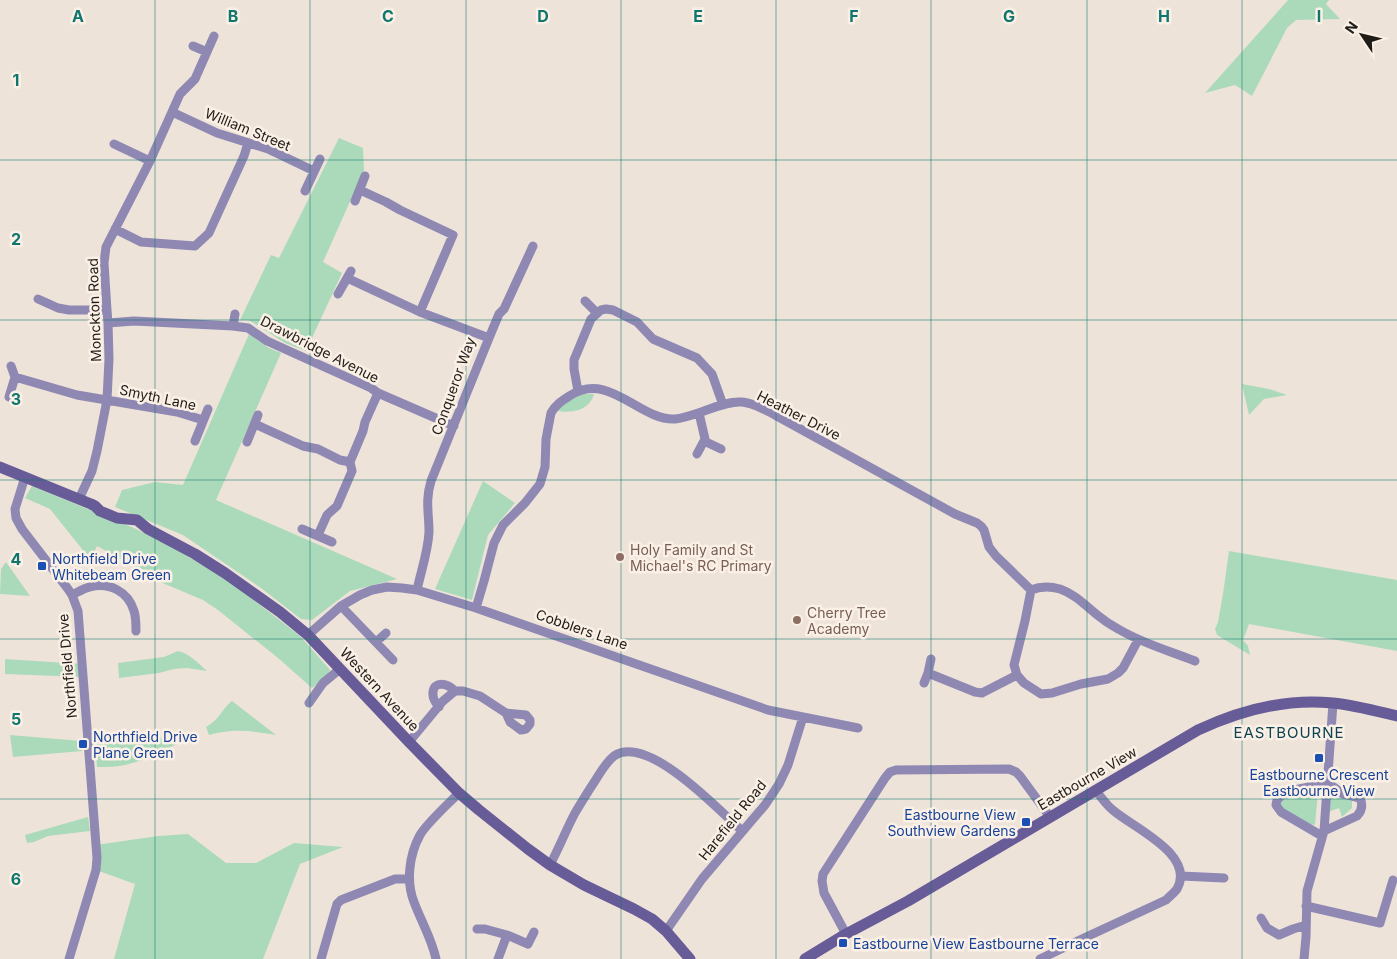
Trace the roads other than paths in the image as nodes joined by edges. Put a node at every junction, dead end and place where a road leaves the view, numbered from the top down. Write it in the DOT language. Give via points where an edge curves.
graph roads {
  1 [pos="214,36"];
  2 [pos="194,46"];
  3 [pos="207,52"];
  4 [pos="172,112"];
  5 [pos="248,143"];
  6 [pos="114,144"];
  7 [pos="320,159"];
  8 [pos="150,161"];
  9 [pos="314,171"];
  10 [pos="366,176"];
  11 [pos="360,190"];
  12 [pos="305,191"];
  13 [pos="355,201"];
  14 [pos="115,229"];
  15 [pos="533,246"];
  16 [pos="338,294"];
  17 [pos="38,299"];
  18 [pos="585,301"];
  19 [pos="106,310"];
  20 [pos="420,312"];
  21 [pos="597,313"];
  22 [pos="235,314"];
  23 [pos="108,323"];
  24 [pos="233,326"];
  25 [pos="489,338"];
  26 [pos="11,366"];
  27 [pos="15,377"];
  28 [pos="578,390"];
  29 [pos="378,393"];
  30 [pos="9,397"];
  31 [pos="107,400"];
  32 [pos="723,405"];
  33 [pos="208,409"];
  34 [pos="699,413"];
  35 [pos="203,420"];
  36 [pos="454,426"];
  37 [pos="704,440"];
  38 [pos="195,441"];
  39 [pos="246,442"];
  40 [pos="721,449"];
  41 [pos="697,454"];
  42 [pos="350,462"];
  43 [pos="0,467"];
  44 [pos="26,477"];
  45 [pos="79,499"];
  46 [pos="302,529"];
  47 [pos="318,535"];
  48 [pos="332,542"];
  49 [pos="417,590"];
  50 [pos="1031,590"];
  51 [pos="72,595"];
  52 [pos="341,606"];
  53 [pos="476,608"];
  54 [pos="136,631"];
  55 [pos="386,633"];
  56 [pos="308,635"];
  57 [pos="1138,640"];
  58 [pos="376,642"];
  59 [pos="931,659"];
  60 [pos="393,660"];
  61 [pos="1195,661"];
  62 [pos="340,669"];
  63 [pos="928,673"];
  64 [pos="1017,675"];
  65 [pos="924,683"];
  66 [pos="455,691"];
  67 [pos="309,703"];
  68 [pos="1333,703"];
  69 [pos="439,707"];
  70 [pos="506,712"];
  71 [pos="1397,716"];
  72 [pos="803,717"];
  73 [pos="858,728"];
  74 [pos="409,742"];
  75 [pos="1328,783"];
  76 [pos="1096,791"];
  77 [pos="459,793"];
  78 [pos="1050,818"];
  79 [pos="742,831"];
  80 [pos="1323,834"];
  81 [pos="550,865"];
  82 [pos="1181,876"];
  83 [pos="1224,878"];
  84 [pos="409,879"];
  85 [pos="1393,880"];
  86 [pos="1306,906"];
  87 [pos="1262,924"];
  88 [pos="1306,925"];
  89 [pos="477,929"];
  90 [pos="666,931"];
  91 [pos="534,932"];
  92 [pos="846,934"];
  93 [pos="506,935"];
  94 [pos="812,957"];
  95 [pos="68,959"];
  96 [pos="321,959"];
  97 [pos="436,959"];
  98 [pos="498,959"];
  99 [pos="690,959"];
  100 [pos="1040,959"];
  101 [pos="1304,959"];
  1 -- 3 [label="street, Monckton Road"];
  2 -- 3 [label="street"];
  3 -- 4 [label="street, Monckton Road" via="195,79 180,94"];
  4 -- 5 [label="street, William Street"];
  4 -- 8 [label="street, Monckton Road"];
  5 -- 9 [label="street, William Street"];
  5 -- 14 [label="street" via="209,233 195,246 141,242"];
  6 -- 8 [label="street"];
  7 -- 9 [label="street"];
  8 -- 14 [label="street, Monckton Road"];
  9 -- 12 [label="street"];
  10 -- 11 [label="street"];
  11 -- 13 [label="street"];
  11 -- 20 [label="street" via="453,235"];
  14 -- 19 [label="street, Monckton Road" via="106,247 104,263"];
  15 -- 25 [label="street"];
  16 -- 20 [label="street, Conqueror Way" via="349,275"];
  17 -- 19 [label="street" via="69,310"];
  18 -- 21 [label="street"];
  19 -- 23 [label="street, Monckton Road"];
  20 -- 25 [label="street, Conqueror Way"];
  21 -- 28 [label="street" via="591,319 573,364"];
  21 -- 32 [label="street" via="606,308 613,310 637,322 653,339 697,358 712,374"];
  22 -- 24 [label="street"];
  23 -- 24 [label="street, Drawbridge Avenue" via="134,321"];
  23 -- 31 [label="street, Monckton Road"];
  24 -- 29 [label="street, Drawbridge Avenue" via="248,328 267,341"];
  25 -- 36 [label="street, Conqueror Way"];
  26 -- 27 [label="street"];
  27 -- 30 [label="street"];
  27 -- 31 [label="street, Smyth Lane"];
  28 -- 34 [label="street, Heather Drive" via="609,392 657,416 674,419"];
  28 -- 53 [label="street" via="560,402 551,413 540,484 503,525 494,543"];
  29 -- 36 [label="street, Drawbridge Avenue"];
  29 -- 42 [label="street"];
  31 -- 35 [label="street, Smyth Lane" via="177,412"];
  31 -- 45 [label="street, Monckton Road" via="92,471"];
  32 -- 34 [label="street, Heather Drive"];
  32 -- 50 [label="street, Heather Drive" via="740,402 758,407 977,523 984,530 989,548"];
  33 -- 35 [label="street, Smyth Lane"];
  34 -- 37 [label="street"];
  35 -- 38 [label="street, Smyth Lane"];
  36 -- 49 [label="street, Conqueror Way" via="427,493 429,533"];
  37 -- 40 [label="street"];
  37 -- 41 [label="street"];
  39 -- 42 [label="street" via="256,420 303,446"];
  42 -- 47 [label="street" via="352,471 337,506 327,515"];
  43 -- 44 [label="street"];
  44 -- 45 [label="street, Western Avenue"];
  44 -- 51 [label="street, Northfield Drive" via="15,509 16,518"];
  45 -- 56 [label="street, Western Avenue" via="117,518 137,520 195,554 260,597"];
  46 -- 47 [label="street"];
  47 -- 48 [label="street"];
  49 -- 52 [label="street, Cobblers Lane" via="387,587 372,590"];
  49 -- 53 [label="street, Cobblers Lane"];
  50 -- 57 [label="street" via="1040,586 1062,590 1103,620"];
  50 -- 64 [label="street" via="1014,665"];
  51 -- 54 [label="street" via="101,585 118,590 131,603"];
  51 -- 95 [label="street, Northfield Drive" via="80,628 97,858"];
  52 -- 56 [label="street, Cobblers Lane"];
  52 -- 58 [label="street"];
  53 -- 72 [label="street, Cobblers Lane" via="768,710"];
  55 -- 58 [label="street"];
  56 -- 62 [label="street, Western Avenue"];
  57 -- 61 [label="street"];
  57 -- 64 [label="street" via="1123,668 1108,679 1041,694"];
  58 -- 60 [label="street"];
  59 -- 63 [label="street"];
  62 -- 67 [label="street" via="323,683"];
  62 -- 74 [label="street, Western Avenue"];
  63 -- 64 [label="street" via="982,693"];
  63 -- 65 [label="street"];
  66 -- 69 [label="street"];
  66 -- 69 [label="street" via="444,684 435,688 433,698"];
  66 -- 70 [label="street" via="480,696"];
  68 -- 71 [label="street, Eastbourne View"];
  68 -- 75 [label="street"];
  68 -- 76 [label="street, Eastbourne View" via="1276,705 1223,718"];
  69 -- 74 [label="street"];
  72 -- 73 [label="street, Cobblers Lane"];
  72 -- 79 [label="street, Harefield Road" via="788,765 778,784"];
  74 -- 77 [label="street, Western Avenue"];
  75 -- 80 [label="street"];
  75 -- 80 [label="street" via="1343,794 1360,798 1362,807 1357,816"];
  75 -- 80 [label="street" via="1285,792 1276,805 1281,812"];
  76 -- 78 [label="street, Eastbourne View"];
  76 -- 82 [label="street" via="1113,810 1165,847 1178,865"];
  77 -- 81 [label="street, Western Avenue"];
  77 -- 84 [label="street" via="421,834"];
  78 -- 92 [label="street, Eastbourne View"];
  78 -- 92 [label="street" via="1020,776 1009,769 890,772 822,881 824,894"];
  79 -- 81 [label="street" via="684,778 648,755 625,751 614,756 599,775 576,812"];
  79 -- 90 [label="street, Harefield Road" via="702,879"];
  80 -- 86 [label="street"];
  81 -- 90 [label="street, Western Avenue" via="640,912"];
  82 -- 83 [label="street"];
  82 -- 100 [label="street" via="1176,890 1166,900"];
  84 -- 96 [label="street" via="395,879 341,900 337,904"];
  84 -- 97 [label="street" via="413,899"];
  85 -- 86 [label="street" via="1380,923"];
  86 -- 88 [label="street"];
  87 -- 88 [label="street" via="1279,935"];
  88 -- 101 [label="street"];
  89 -- 93 [label="street"];
  90 -- 99 [label="street, Western Avenue"];
  91 -- 93 [label="street" via="528,944"];
  92 -- 94 [label="street, Eastbourne View"];
  93 -- 98 [label="street"];
}
